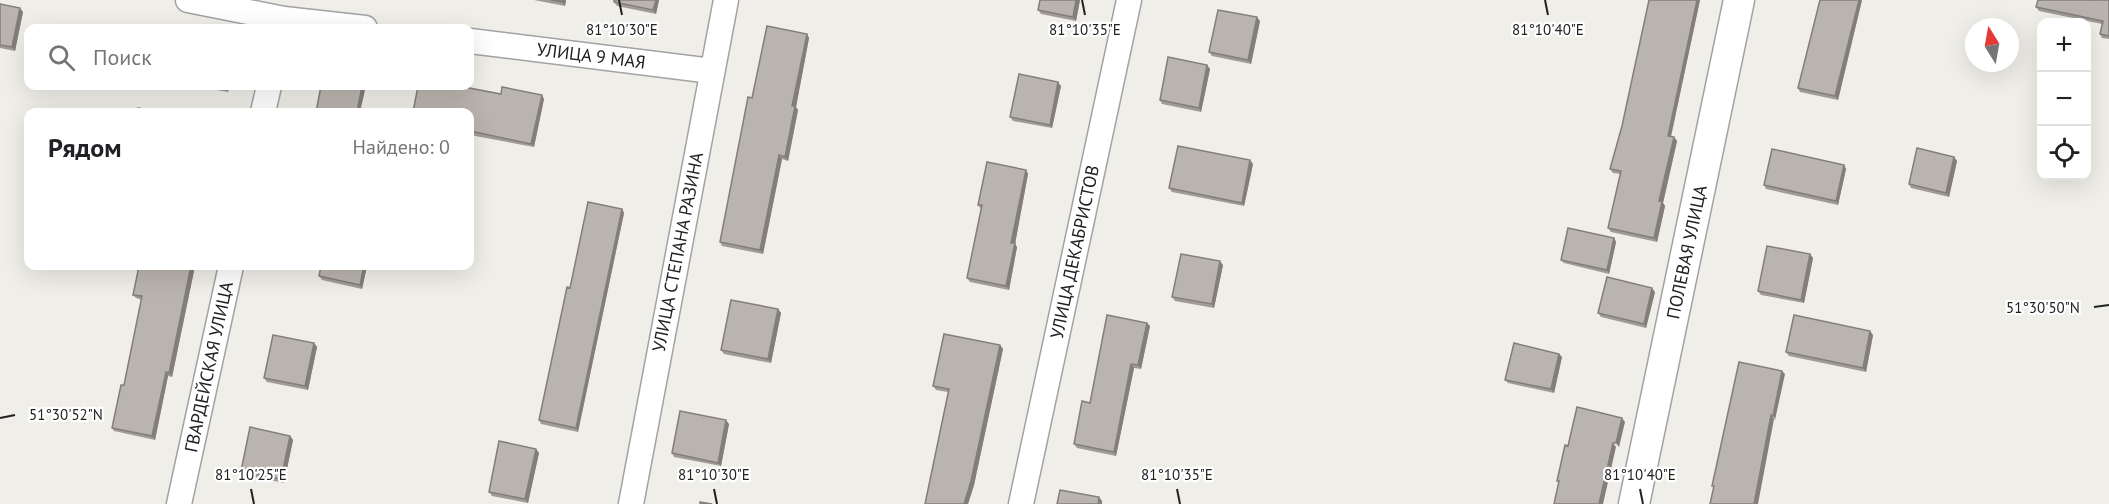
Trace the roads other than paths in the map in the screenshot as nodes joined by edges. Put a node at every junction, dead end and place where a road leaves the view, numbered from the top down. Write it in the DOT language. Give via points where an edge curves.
graph roads {
  1 [pos="188,0"];
  2 [pos="726,0"];
  3 [pos="1129,0"];
  4 [pos="1739,0"];
  5 [pos="283,24"];
  6 [pos="474,41"];
  7 [pos="712,70"];
  8 [pos="268,90"];
  9 [pos="265,108"];
  10 [pos="230,270"];
  11 [pos="179,504"];
  12 [pos="631,504"];
  13 [pos="1021,504"];
  14 [pos="1634,504"];
  1 -- 5 [label="street"];
  2 -- 7 [label="street, УЛИЦА СТЕПАНА РАЗИНА"];
  3 -- 13 [label="street, УЛИЦА ДЕКАБРИСТОВ"];
  4 -- 14 [label="street, ПОЛЕВАЯ УЛИЦА"];
  6 -- 7 [label="street, УЛИЦА 9 МАЯ"];
  7 -- 12 [label="street, УЛИЦА СТЕПАНА РАЗИНА"];
  8 -- 9 [label="street"];
  10 -- 11 [label="street, ГВАРДЕЙСКАЯ УЛИЦА"];
}
